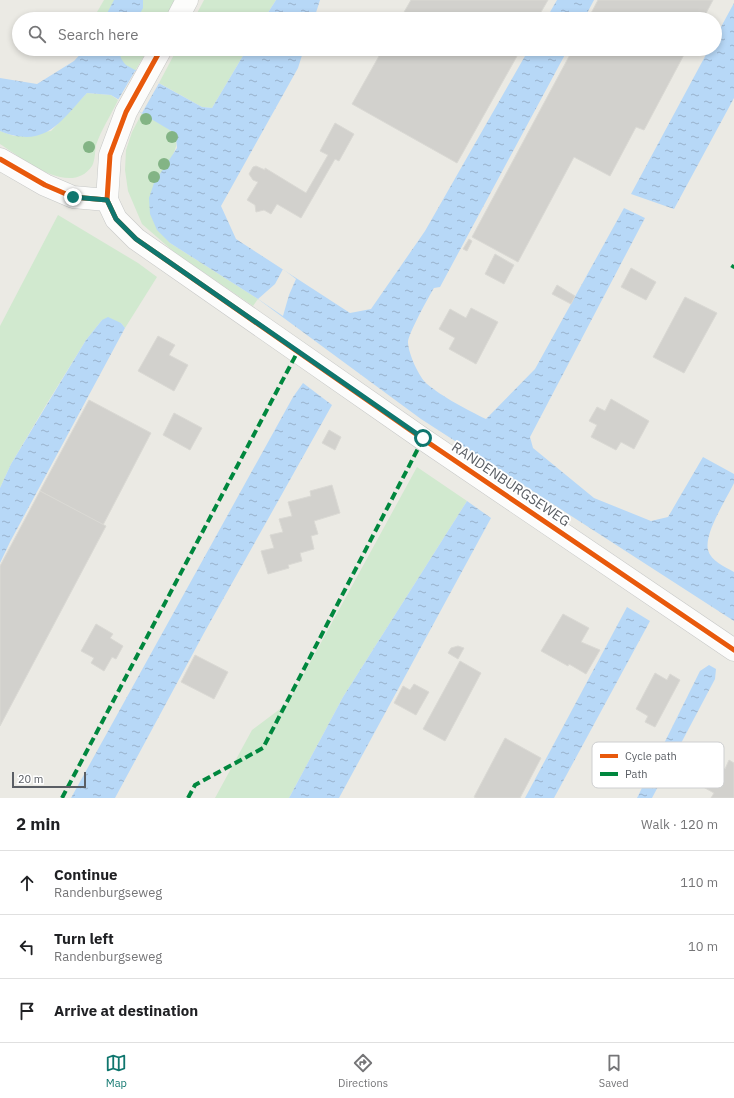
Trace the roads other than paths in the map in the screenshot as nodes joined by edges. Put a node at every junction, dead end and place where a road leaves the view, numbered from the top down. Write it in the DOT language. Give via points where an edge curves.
graph roads {
  1 [pos="187,0"];
  2 [pos="181,12"];
  3 [pos="156,56"];
  4 [pos="0,159"];
  5 [pos="107,200"];
  6 [pos="733,646"];
  1 -- 2 [label="street"];
  3 -- 5 [label="street" via="126,112 110,155"];
  4 -- 5 [label="street" via="45,185 73,197"];
  5 -- 6 [label="street, RANDENBURGSEWEG" via="116,219 136,239 429,443"];
}
